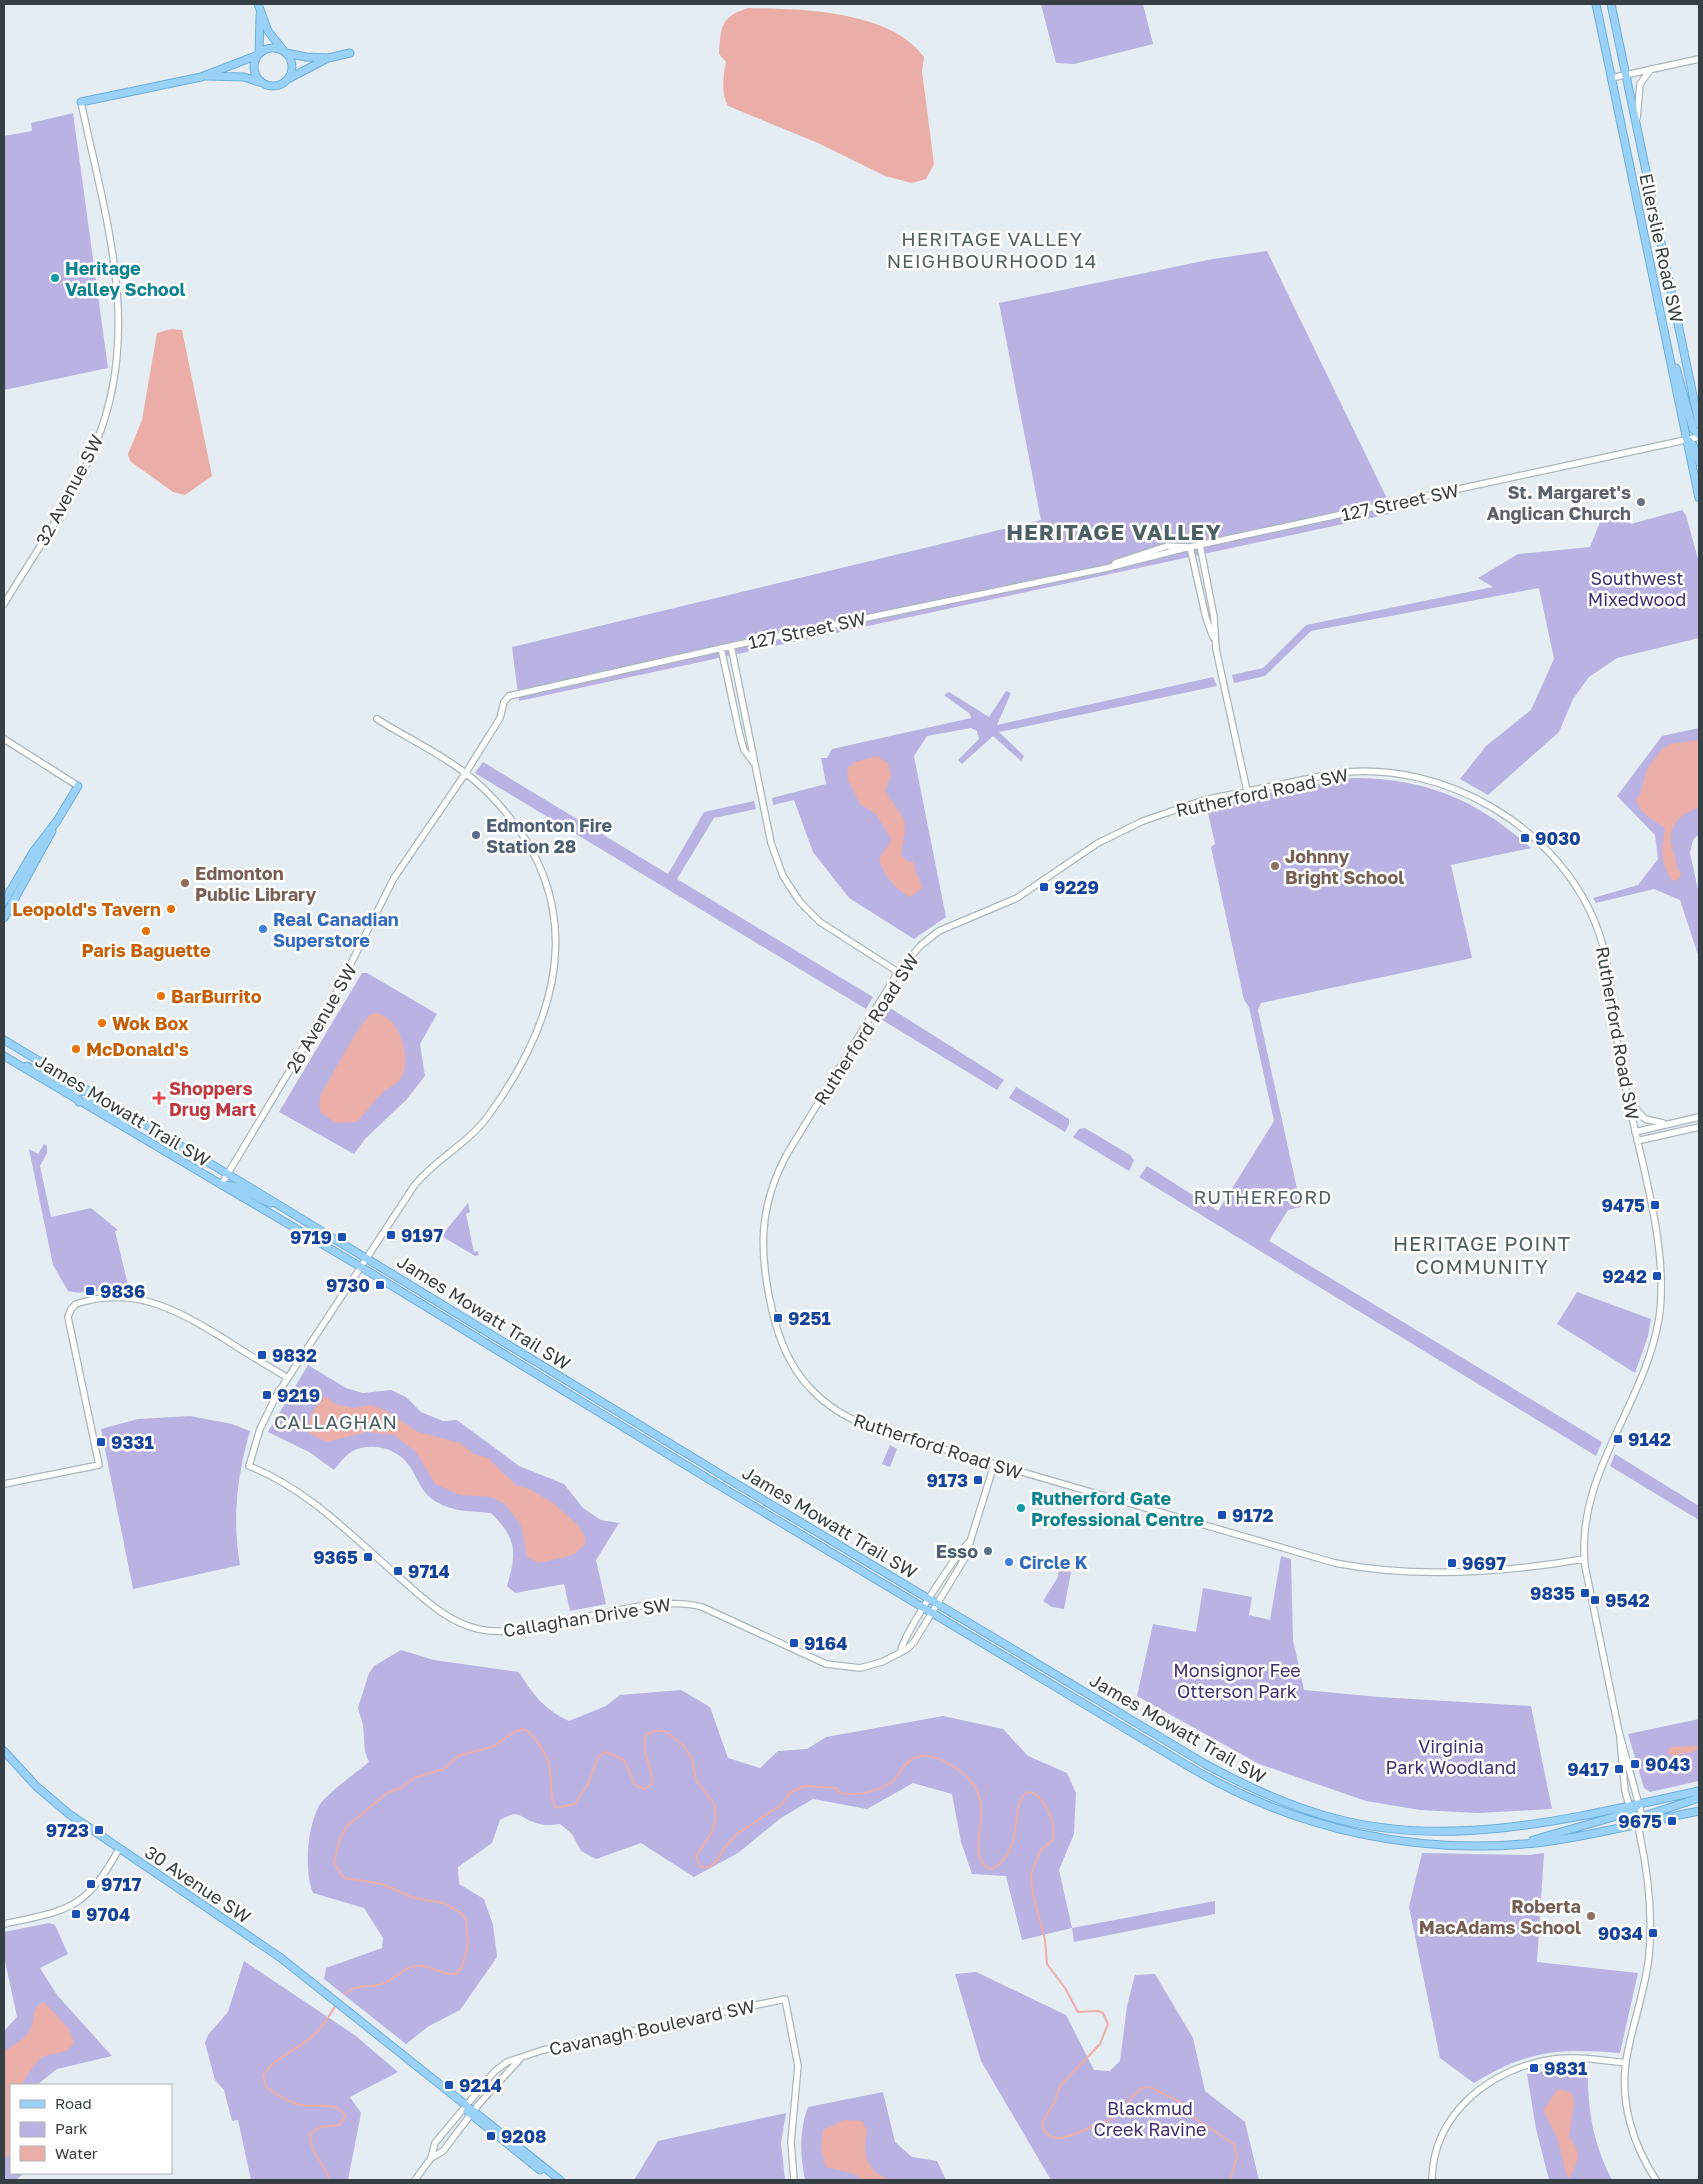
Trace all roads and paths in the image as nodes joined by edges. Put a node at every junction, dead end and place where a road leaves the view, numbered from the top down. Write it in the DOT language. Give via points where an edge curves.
graph roads {
  1 [pos="258,4"];
  2 [pos="1596,4"];
  3 [pos="1611,4"];
  4 [pos="260,12"];
  5 [pos="285,52"];
  6 [pos="350,53"];
  7 [pos="258,55"];
  8 [pos="328,58"];
  9 [pos="1699,59"];
  10 [pos="1650,69"];
  11 [pos="1627,74"];
  12 [pos="201,76"];
  13 [pos="290,78"];
  14 [pos="1611,78"];
  15 [pos="261,83"];
  16 [pos="81,102"];
  17 [pos="1637,124"];
  18 [pos="1664,327"];
  19 [pos="1699,424"];
  20 [pos="1699,436"];
  21 [pos="1687,439"];
  22 [pos="1699,462"];
  23 [pos="1699,498"];
  24 [pos="1200,545"];
  25 [pos="1190,547"];
  26 [pos="4,604"];
  27 [pos="1215,644"];
  28 [pos="731,646"];
  29 [pos="721,648"];
  30 [pos="509,696"];
  31 [pos="378,719"];
  32 [pos="4,740"];
  33 [pos="754,764"];
  34 [pos="465,774"];
  35 [pos="78,786"];
  36 [pos="1247,791"];
  37 [pos="57,821"];
  38 [pos="4,902"];
  39 [pos="4,918"];
  40 [pos="898,972"];
  41 [pos="4,1040"];
  42 [pos="4,1046"];
  43 [pos="28,1055"];
  44 [pos="4,1056"];
  45 [pos="86,1091"];
  46 [pos="1628,1098"];
  47 [pos="79,1102"];
  48 [pos="1699,1117"];
  49 [pos="1670,1123"];
  50 [pos="1699,1127"];
  51 [pos="1635,1132"];
  52 [pos="164,1137"];
  53 [pos="1637,1141"];
  54 [pos="228,1174"];
  55 [pos="221,1185"];
  56 [pos="279,1205"];
  57 [pos="366,1258"];
  58 [pos="361,1267"];
  59 [pos="288,1378"];
  60 [pos="994,1465"];
  61 [pos="4,1484"];
  62 [pos="970,1541"];
  63 [pos="1584,1559"];
  64 [pos="930,1600"];
  65 [pos="937,1604"];
  66 [pos="924,1608"];
  67 [pos="932,1613"];
  68 [pos="901,1650"];
  69 [pos="1619,1732"];
  70 [pos="4,1751"];
  71 [pos="1699,1791"];
  72 [pos="1266,1795"];
  73 [pos="1699,1798"];
  74 [pos="1262,1804"];
  75 [pos="1639,1804"];
  76 [pos="1630,1809"];
  77 [pos="1699,1811"];
  78 [pos="1642,1819"];
  79 [pos="1634,1824"];
  80 [pos="1639,1831"];
  81 [pos="1518,1844"];
  82 [pos="119,1849"];
  83 [pos="4,1924"];
  84 [pos="520,2060"];
  85 [pos="1626,2063"];
  86 [pos="465,2107"];
  87 [pos="472,2113"];
  88 [pos="431,2158"];
  89 [pos="415,2180"];
  90 [pos="552,2180"];
  91 [pos="560,2180"];
  92 [pos="794,2180"];
  93 [pos="1432,2180"];
  94 [pos="1656,2180"];
  1 -- 4 [label="main road"];
  2 -- 14 [label="main road, Ellerslie Road SW"];
  3 -- 11 [label="main road, Ellerslie Road SW"];
  4 -- 5 [label="main road" via="271,36"];
  4 -- 7 [label="main road"];
  5 -- 7 [label="main road" via="268,48"];
  5 -- 8 [label="main road"];
  5 -- 13 [label="main road" via="292,65"];
  6 -- 8 [label="main road"];
  7 -- 12 [label="main road"];
  7 -- 15 [label="main road" via="254,73"];
  8 -- 13 [label="main road"];
  9 -- 10 [label="street"];
  10 -- 11 [label="street"];
  10 -- 17 [label="street" via="1640,84"];
  11 -- 14 [label="street"];
  11 -- 17 [label="main road, Ellerslie Road SW"];
  12 -- 15 [label="main road" via="244,77"];
  12 -- 16 [label="main road"];
  13 -- 15 [label="main road" via="276,87"];
  14 -- 18 [label="main road, Ellerslie Road SW"];
  16 -- 26 [label="street, 32 Avenue SW" via="117,278 120,321 115,377 102,427 86,465"];
  17 -- 19 [label="main road, Ellerslie Road SW"];
  18 -- 20 [label="main road" via="1693,429"];
  18 -- 21 [label="main road, Ellerslie Road SW"];
  20 -- 21 [label="street, 127 Street SW"];
  21 -- 22 [label="main road" via="1694,445"];
  21 -- 23 [label="main road, Ellerslie Road SW"];
  21 -- 24 [label="street, 127 Street SW"];
  24 -- 25 [label="street, 127 Street SW"];
  24 -- 27 [label="street" via="1214,617"];
  25 -- 27 [label="street"];
  25 -- 28 [label="street, 127 Street SW" via="1167,546 1120,559 1107,568"];
  27 -- 36 [label="street"];
  28 -- 29 [label="street, 127 Street SW"];
  28 -- 33 [label="street"];
  29 -- 30 [label="street, 127 Street SW"];
  29 -- 33 [label="street" via="740,736 744,750"];
  30 -- 34 [label="street, 26 Avenue SW" via="500,718"];
  31 -- 34 [label="street"];
  32 -- 35 [label="street"];
  33 -- 40 [label="street" via="774,852 794,895 826,926"];
  34 -- 54 [label="street, 26 Avenue SW" via="394,878 335,995"];
  34 -- 57 [label="street" via="510,818 542,872 552,904 556,945 552,989 536,1035 488,1116 468,1138 423,1174"];
  35 -- 37 [label="main road"];
  36 -- 40 [label="street, Rutherford Road SW" via="1181,807 1105,839 1018,898 939,931 921,945"];
  36 -- 46 [label="street, Rutherford Road SW" via="1347,772 1395,773 1456,789 1514,823 1562,868 1576,885 1594,920 1609,968 1616,1036"];
  37 -- 38 [label="main road" via="33,852"];
  37 -- 39 [label="main road"];
  40 -- 60 [label="street, Rutherford Road SW" via="776,1176 763,1231 766,1282 778,1333 787,1355 803,1380 824,1402 868,1426"];
  41 -- 43 [label="main road, James Mowatt Trail SW"];
  42 -- 43 [label="main road"];
  43 -- 45 [label="main road, James Mowatt Trail SW"];
  44 -- 45 [label="main road" via="78,1092"];
  44 -- 47 [label="main road, James Mowatt Trail SW"];
  45 -- 52 [label="main road, James Mowatt Trail SW"];
  46 -- 49 [label="street" via="1645,1119"];
  46 -- 51 [label="street, Rutherford Road SW"];
  47 -- 52 [label="main road" via="89,1102"];
  47 -- 55 [label="main road, James Mowatt Trail SW"];
  48 -- 49 [label="street"];
  49 -- 51 [label="street"];
  50 -- 53 [label="street"];
  51 -- 53 [label="street, Rutherford Road SW"];
  52 -- 54 [label="main road, James Mowatt Trail SW"];
  53 -- 63 [label="street, Rutherford Road SW" via="1660,1254 1659,1317 1648,1363 1592,1492 1584,1524"];
  54 -- 55 [label="street, 26 Avenue SW"];
  54 -- 56 [label="main road, James Mowatt Trail SW"];
  55 -- 56 [label="main road" via="232,1185 262,1201"];
  55 -- 58 [label="main road, James Mowatt Trail SW"];
  56 -- 57 [label="main road, James Mowatt Trail SW"];
  57 -- 58 [label="street"];
  57 -- 64 [label="main road, James Mowatt Trail SW"];
  58 -- 59 [label="street"];
  58 -- 66 [label="main road, James Mowatt Trail SW"];
  59 -- 61 [label="street" via="186,1316 158,1303 117,1298 76,1304 68,1317 99,1465"];
  59 -- 68 [label="street, Callaghan Drive SW" via="265,1420 249,1466 273,1476 310,1500 440,1612 456,1621 478,1629 514,1631 681,1602 702,1607 831,1665 867,1667"];
  60 -- 62 [label="street, Callaghan Drive SW"];
  60 -- 63 [label="street, Rutherford Road SW" via="1308,1556 1357,1567 1474,1572"];
  62 -- 64 [label="street" via="960,1551"];
  62 -- 65 [label="street, Callaghan Drive SW" via="964,1558"];
  63 -- 69 [label="street, Rutherford Road SW"];
  64 -- 65 [label="main road, James Mowatt Trail SW"];
  64 -- 66 [label="street"];
  65 -- 67 [label="street, Callaghan Drive SW"];
  65 -- 72 [label="main road, James Mowatt Trail SW" via="1204,1764"];
  66 -- 67 [label="main road, James Mowatt Trail SW"];
  66 -- 68 [label="street"];
  67 -- 68 [label="street, Callaghan Drive SW" via="914,1642"];
  67 -- 74 [label="main road, James Mowatt Trail SW" via="1203,1775"];
  69 -- 75 [label="street, Rutherford Road SW"];
  69 -- 76 [label="street, Rutherford Road SW"];
  70 -- 82 [label="main road, 30 Avenue SW" via="36,1786"];
  71 -- 75 [label="main road"];
  72 -- 74 [label="street"];
  72 -- 76 [label="main road, James Mowatt Trail SW" via="1338,1819 1404,1830 1510,1827"];
  73 -- 78 [label="main road"];
  74 -- 81 [label="main road, James Mowatt Trail SW" via="1321,1826 1399,1841 1460,1847"];
  75 -- 76 [label="main road"];
  75 -- 78 [label="street, Rutherford Road SW"];
  76 -- 79 [label="street, Rutherford Road SW"];
  76 -- 81 [label="main road"];
  77 -- 78 [label="main road, James Mowatt Trail SW"];
  78 -- 79 [label="main road, James Mowatt Trail SW"];
  78 -- 80 [label="street"];
  79 -- 80 [label="street, Rutherford Road SW"];
  79 -- 81 [label="main road, James Mowatt Trail SW" via="1575,1837"];
  80 -- 85 [label="street" via="1648,1884 1650,1935 1644,1987"];
  82 -- 83 [label="street" via="96,1886 79,1902 53,1913"];
  82 -- 86 [label="main road, 30 Avenue SW" via="257,1941"];
  84 -- 86 [label="street, Cavanagh Boulevard SW" via="507,2062 495,2071"];
  84 -- 87 [label="street"];
  84 -- 92 [label="street, Cavanagh Boulevard SW" via="558,2047 785,1999 798,2066 791,2142"];
  85 -- 93 [label="street" via="1554,2059 1520,2068 1491,2082 1463,2104 1446,2126 1435,2155"];
  85 -- 94 [label="street" via="1626,2096 1631,2128 1642,2157"];
  86 -- 87 [label="main road, 30 Avenue SW"];
  86 -- 88 [label="street, Cavanagh Boulevard SW" via="435,2143"];
  87 -- 88 [label="street" via="443,2151"];
  87 -- 90 [label="main road, 30 Avenue SW"];
  87 -- 91 [label="main road, 30 Avenue SW"];
  88 -- 89 [label="street"];
}
